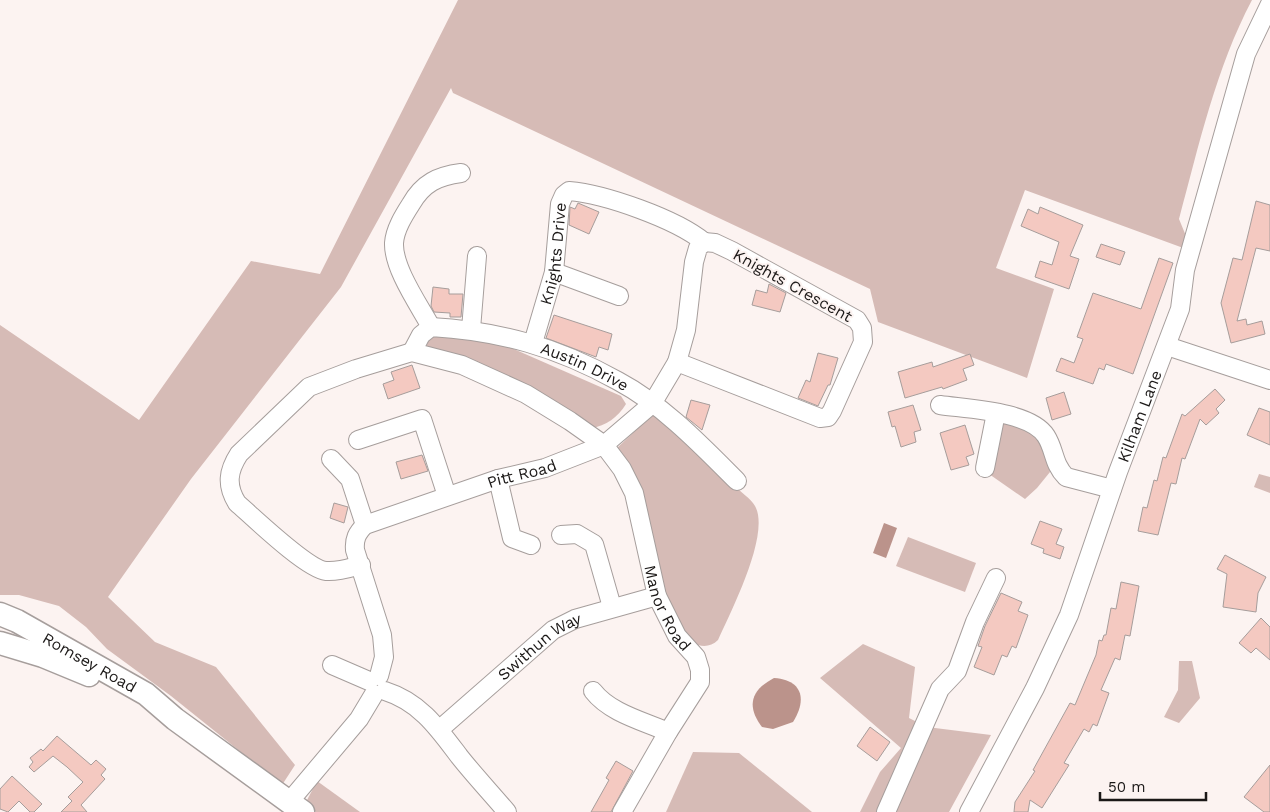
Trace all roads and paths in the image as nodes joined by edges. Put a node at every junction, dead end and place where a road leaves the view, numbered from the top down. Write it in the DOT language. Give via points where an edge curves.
graph roads {
  1 [pos="1270,4"];
  2 [pos="461,173"];
  3 [pos="704,242"];
  4 [pos="477,256"];
  5 [pos="554,272"];
  6 [pos="619,296"];
  7 [pos="431,327"];
  8 [pos="471,329"];
  9 [pos="533,344"];
  10 [pos="1167,346"];
  11 [pos="412,352"];
  12 [pos="676,362"];
  13 [pos="1270,380"];
  14 [pos="652,404"];
  15 [pos="940,405"];
  16 [pos="996,413"];
  17 [pos="358,440"];
  18 [pos="604,446"];
  19 [pos="331,459"];
  20 [pos="985,468"];
  21 [pos="498,479"];
  22 [pos="737,481"];
  23 [pos="1112,489"];
  24 [pos="447,496"];
  25 [pos="365,525"];
  26 [pos="561,535"];
  27 [pos="531,545"];
  28 [pos="361,565"];
  29 [pos="996,578"];
  30 [pos="656,596"];
  31 [pos="612,607"];
  32 [pos="0,614"];
  33 [pos="0,643"];
  34 [pos="332,665"];
  35 [pos="377,686"];
  36 [pos="593,691"];
  37 [pos="175,719"];
  38 [pos="440,729"];
  39 [pos="668,732"];
  40 [pos="296,807"];
  41 [pos="507,812"];
  42 [pos="622,812"];
  43 [pos="886,812"];
  44 [pos="969,812"];
  1 -- 10 [label="street, Kilham Lane" via="1246,54 1185,270 1180,309"];
  2 -- 7 [label="street" via="441,176 430,183 414,200 399,225 394,242 398,261"];
  3 -- 5 [label="street, Knights Drive" via="679,225 611,198 569,190 560,204"];
  3 -- 12 [label="street, Pitt Road" via="698,248 694,262 686,330"];
  3 -- 12 [label="street, Knights Crescent" via="732,250 857,320 862,328 863,342 832,411 828,417 820,418"];
  4 -- 8 [label="street"];
  5 -- 6 [label="street"];
  5 -- 9 [label="street, Knights Drive"];
  7 -- 8 [label="street, Austin Drive"];
  7 -- 11 [label="street" via="421,335"];
  8 -- 9 [label="street, Austin Drive"];
  9 -- 14 [label="street, Austin Drive" via="620,381"];
  10 -- 13 [label="street"];
  10 -- 23 [label="street, Kilham Lane"];
  11 -- 18 [label="street, Manor Road" via="462,366 526,394"];
  11 -- 28 [label="street" via="309,387 249,442 232,465 228,484 237,503 306,561 324,571"];
  12 -- 14 [label="street, Pitt Road"];
  14 -- 18 [label="street, Pitt Road"];
  14 -- 22 [label="street, Austin Drive"];
  15 -- 16 [label="street"];
  16 -- 20 [label="street"];
  16 -- 23 [label="street" via="1041,430 1047,437 1059,470 1066,477"];
  17 -- 24 [label="street" via="422,419"];
  18 -- 21 [label="street, Pitt Road" via="545,468"];
  18 -- 30 [label="street, Manor Road" via="622,469 634,494"];
  19 -- 25 [label="street" via="350,479"];
  21 -- 24 [label="street, Pitt Road"];
  21 -- 27 [label="street" via="512,538"];
  23 -- 44 [label="street, Kilham Lane" via="1056,645"];
  24 -- 25 [label="street, Pitt Road"];
  25 -- 28 [label="street" via="354,541"];
  26 -- 31 [label="street" via="577,534 594,544"];
  28 -- 35 [label="street" via="382,635 384,657"];
  29 -- 43 [label="street" via="974,622 957,671 940,689"];
  30 -- 31 [label="street, Swithun Way"];
  30 -- 39 [label="street, Manor Road" via="676,636 696,656 700,670 700,682"];
  31 -- 38 [label="street, Swithun Way" via="575,618 553,630"];
  32 -- 37 [label="main road, Romsey Road" via="146,694"];
  33 -- 37 [label="main road, Romsey Road" via="103,680"];
  34 -- 35 [label="street"];
  35 -- 38 [label="street" via="419,708"];
  35 -- 40 [label="street" via="360,719"];
  36 -- 39 [label="street" via="621,712"];
  37 -- 40 [label="main road, Romsey Road"];
  38 -- 41 [label="street"];
  39 -- 42 [label="street, Manor Road"];
}
